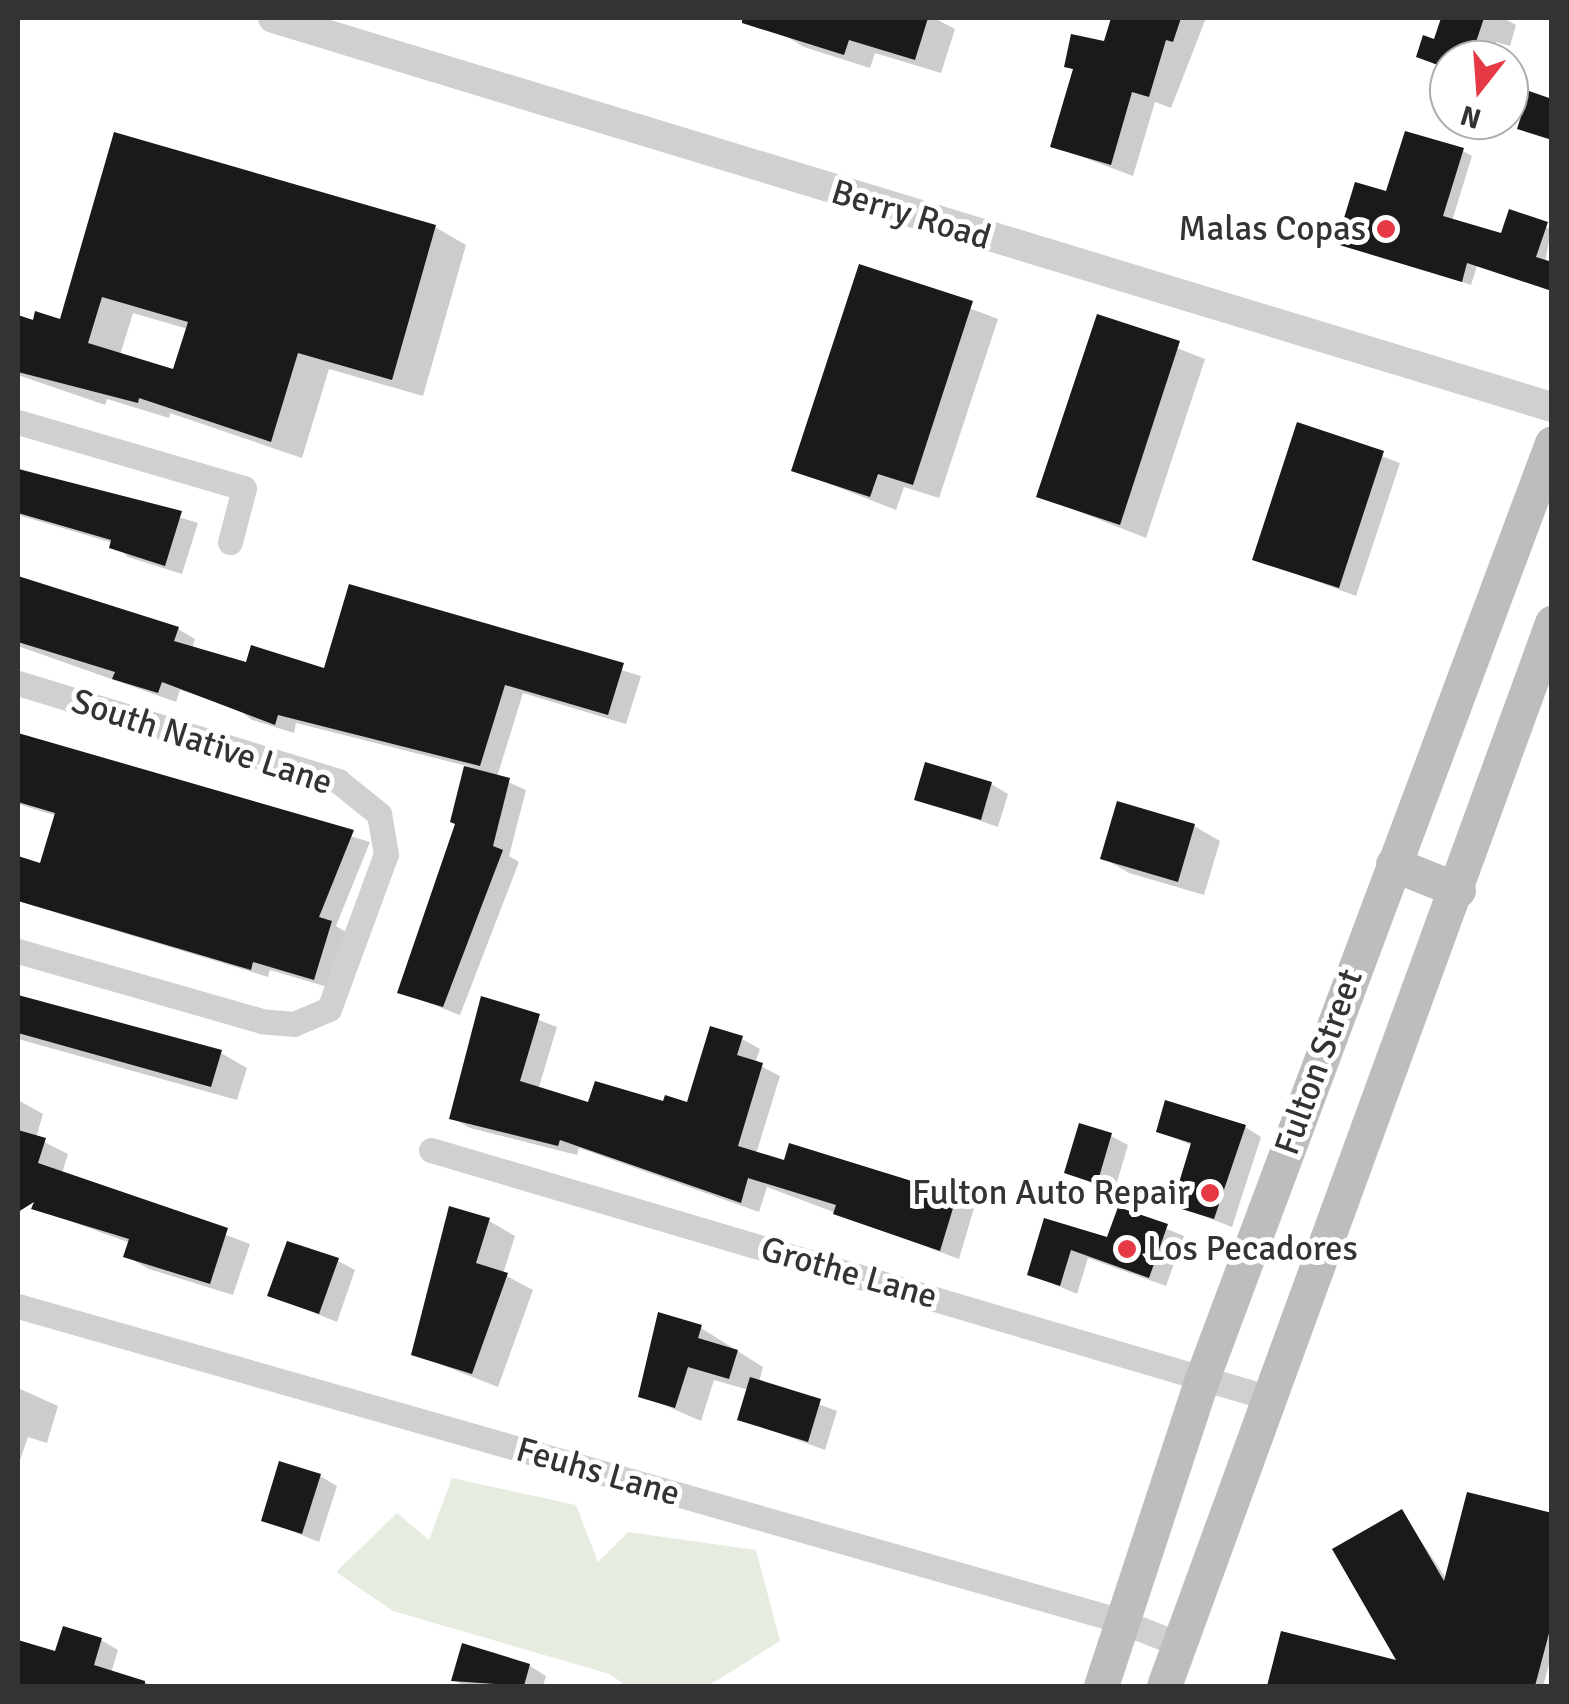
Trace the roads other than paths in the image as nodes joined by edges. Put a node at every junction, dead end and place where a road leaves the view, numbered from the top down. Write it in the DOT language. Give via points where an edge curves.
graph roads {
  1 [pos="273,18"];
  2 [pos="1552,407"];
  3 [pos="18,422"];
  4 [pos="1552,443"];
  5 [pos="230,542"];
  6 [pos="1552,623"];
  7 [pos="18,683"];
  8 [pos="1393,864"];
  9 [pos="1458,890"];
  10 [pos="18,952"];
  11 [pos="432,1150"];
  12 [pos="18,1306"];
  13 [pos="1203,1376"];
  14 [pos="1266,1398"];
  15 [pos="1118,1620"];
  16 [pos="1176,1643"];
  17 [pos="1101,1686"];
  18 [pos="1164,1686"];
  1 -- 2 [label="street, Berry Road"];
  3 -- 5 [label="street" via="244,488"];
  4 -- 8 [label="main road, Fulton Street"];
  6 -- 9 [label="main road, Fulton Street"];
  7 -- 10 [label="street, South Native Lane" via="338,781 380,814 386,854 329,1010 294,1024 262,1021"];
  8 -- 9 [label="main road"];
  8 -- 13 [label="main road, Fulton Street"];
  9 -- 14 [label="main road, Fulton Street"];
  11 -- 13 [label="street, Grothe Lane"];
  12 -- 15 [label="street, Feuhs Lane"];
  13 -- 14 [label="street, Grothe Lane"];
  13 -- 15 [label="main road, Fulton Street"];
  14 -- 16 [label="main road, Fulton Street"];
  15 -- 16 [label="street, Feuhs Lane"];
  15 -- 17 [label="main road, Fulton Street"];
  16 -- 18 [label="main road, Fulton Street"];
}
